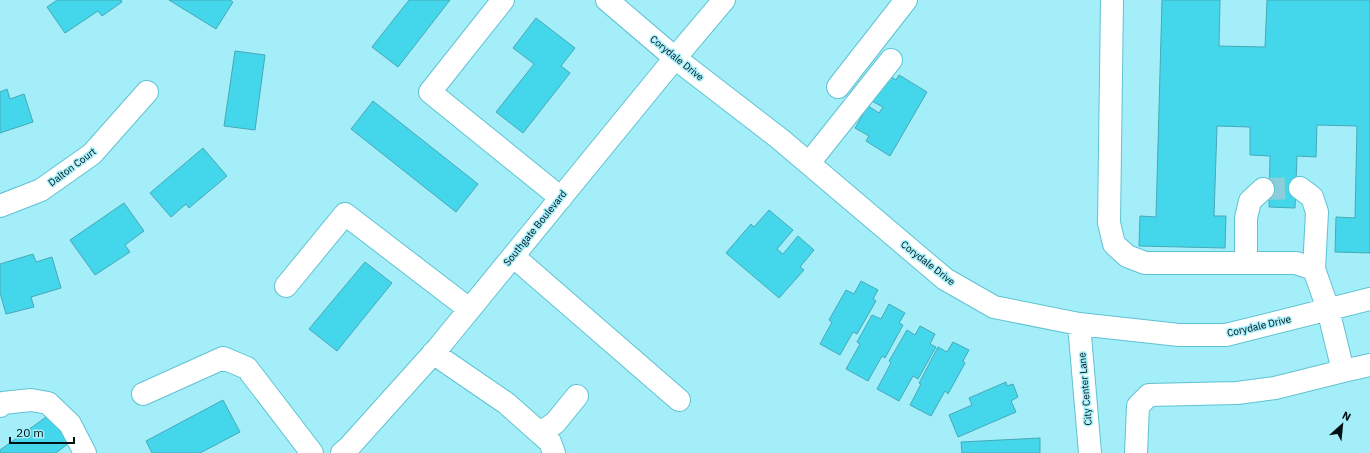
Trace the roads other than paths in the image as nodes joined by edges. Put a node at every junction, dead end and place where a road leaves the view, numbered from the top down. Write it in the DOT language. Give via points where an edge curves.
graph roads {
  1 [pos="503,0"];
  2 [pos="607,0"];
  3 [pos="724,0"];
  4 [pos="906,0"];
  5 [pos="1112,0"];
  6 [pos="675,58"];
  7 [pos="891,60"];
  8 [pos="838,86"];
  9 [pos="147,92"];
  10 [pos="809,163"];
  11 [pos="1300,188"];
  12 [pos="1263,189"];
  13 [pos="561,198"];
  14 [pos="0,206"];
  15 [pos="513,256"];
  16 [pos="1246,263"];
  17 [pos="1314,270"];
  18 [pos="286,286"];
  19 [pos="1370,299"];
  20 [pos="470,309"];
  21 [pos="1328,309"];
  22 [pos="1079,324"];
  23 [pos="434,353"];
  24 [pos="1370,365"];
  25 [pos="1342,371"];
  26 [pos="143,394"];
  27 [pos="577,396"];
  28 [pos="679,400"];
  29 [pos="0,406"];
  30 [pos="540,433"];
  31 [pos="349,451"];
  32 [pos="85,453"];
  33 [pos="312,453"];
  34 [pos="554,453"];
  35 [pos="1090,453"];
  36 [pos="1136,453"];
  1 -- 13 [label="street" via="430,92"];
  2 -- 6 [label="street, Corydale Drive"];
  3 -- 6 [label="street, Southgate Boulevard"];
  4 -- 8 [label="street"];
  5 -- 16 [label="street" via="1110,223 1114,244 1127,256 1145,263"];
  6 -- 10 [label="street, Corydale Drive"];
  6 -- 13 [label="street, Southgate Boulevard"];
  7 -- 10 [label="street"];
  9 -- 14 [label="street, Dalton Court" via="92,154 41,190"];
  10 -- 22 [label="street, Corydale Drive" via="946,279 994,307"];
  11 -- 17 [label="street" via="1312,197 1317,212"];
  12 -- 16 [label="street" via="1250,201 1247,212"];
  13 -- 15 [label="street, Southgate Boulevard"];
  15 -- 20 [label="street, Southgate Boulevard"];
  15 -- 28 [label="street"];
  16 -- 17 [label="street" via="1296,263"];
  17 -- 21 [label="street"];
  18 -- 20 [label="street" via="345,214"];
  19 -- 21 [label="street, Corydale Drive"];
  20 -- 23 [label="street, Southgate Boulevard"];
  21 -- 22 [label="street, Corydale Drive" via="1226,335 1179,335"];
  21 -- 25 [label="street"];
  22 -- 35 [label="street, City Center Lane"];
  23 -- 30 [label="street" via="506,403"];
  23 -- 31 [label="street, Southgate Boulevard"];
  24 -- 25 [label="street"];
  25 -- 36 [label="street" via="1275,388 1237,393 1149,395 1138,406"];
  26 -- 33 [label="street" via="223,358 247,368"];
  27 -- 30 [label="street" via="556,423"];
  29 -- 32 [label="street" via="4,403 31,400 48,403 70,424"];
  30 -- 34 [label="street" via="550,442"];
}
